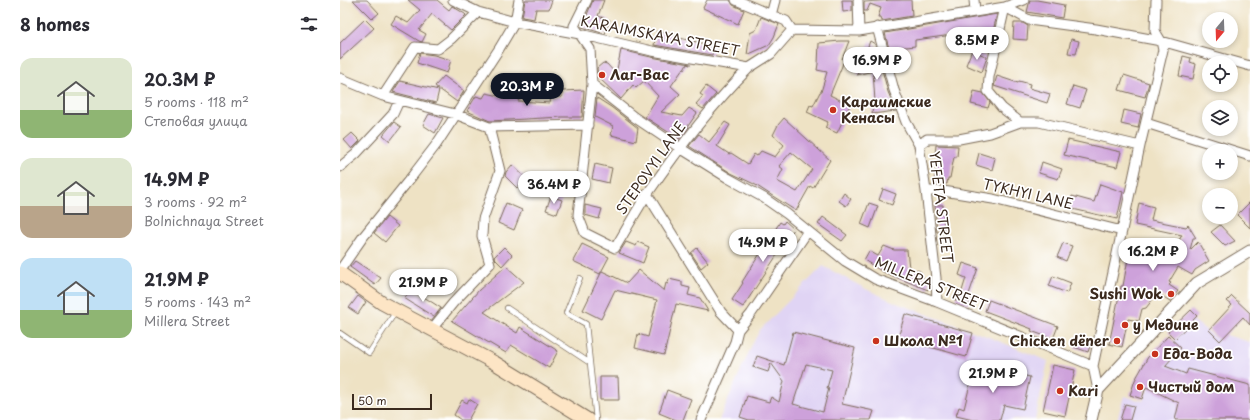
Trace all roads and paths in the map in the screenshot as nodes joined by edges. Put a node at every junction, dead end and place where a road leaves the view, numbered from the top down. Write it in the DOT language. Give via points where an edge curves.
graph roads {
  1 [pos="453,0"];
  2 [pos="519,0"];
  3 [pos="587,0"];
  4 [pos="736,0"];
  5 [pos="775,0"];
  6 [pos="858,0"];
  7 [pos="974,0"];
  8 [pos="1024,0"];
  9 [pos="1156,0"];
  10 [pos="1005,7"];
  11 [pos="976,11"];
  12 [pos="478,12"];
  13 [pos="771,15"];
  14 [pos="515,22"];
  15 [pos="877,27"];
  16 [pos="792,30"];
  17 [pos="859,31"];
  18 [pos="580,34"];
  19 [pos="1161,42"];
  20 [pos="1250,66"];
  21 [pos="749,68"];
  22 [pos="340,78"];
  23 [pos="592,84"];
  24 [pos="383,96"];
  25 [pos="399,100"];
  26 [pos="456,114"];
  27 [pos="1020,122"];
  28 [pos="1146,123"];
  29 [pos="588,125"];
  30 [pos="489,126"];
  31 [pos="919,145"];
  32 [pos="1140,146"];
  33 [pos="680,148"];
  34 [pos="1250,156"];
  35 [pos="340,167"];
  36 [pos="926,191"];
  37 [pos="647,194"];
  38 [pos="808,231"];
  39 [pos="1122,231"];
  40 [pos="1250,251"];
  41 [pos="340,272"];
  42 [pos="580,278"];
  43 [pos="937,302"];
  44 [pos="507,308"];
  45 [pos="396,311"];
  46 [pos="431,330"];
  47 [pos="738,330"];
  48 [pos="340,333"];
  49 [pos="590,363"];
  50 [pos="1093,366"];
  51 [pos="1098,390"];
  52 [pos="588,420"];
  53 [pos="596,420"];
  54 [pos="701,420"];
  55 [pos="1091,420"];
  1 -- 12 [label="street, KARAIMSKAYA STREET"];
  2 -- 14 [label="street"];
  3 -- 18 [label="street" via="574,26"];
  4 -- 13 [label="street"];
  5 -- 13 [label="street"];
  6 -- 17 [label="street"];
  7 -- 11 [label="street"];
  8 -- 10 [label="street"];
  9 -- 19 [label="street" via="1155,31"];
  10 -- 11 [label="street"];
  10 -- 19 [label="street" via="1029,20 1096,29"];
  10 -- 27 [label="street" via="988,91 1002,108"];
  11 -- 15 [label="street"];
  12 -- 14 [label="street, KARAIMSKAYA STREET"];
  12 -- 24 [label="street" via="452,39 438,49 415,46"];
  13 -- 16 [label="street" via="786,21"];
  14 -- 18 [label="street, KARAIMSKAYA STREET"];
  14 -- 26 [label="street"];
  15 -- 17 [label="street"];
  15 -- 31 [label="street, YEFETA STREET" via="894,90 906,122"];
  16 -- 17 [label="street"];
  16 -- 21 [label="street, KARAIMSKAYA STREET" via="771,54"];
  18 -- 21 [label="street, KARAIMSKAYA STREET" via="652,51"];
  18 -- 23 [label="street" via="590,49"];
  19 -- 20 [label="street"];
  19 -- 28 [label="street" via="1163,50"];
  21 -- 33 [label="street, STEPOVYI LANE" via="729,88"];
  22 -- 24 [label="street"];
  23 -- 29 [label="street"];
  23 -- 33 [label="street, MILLERA STREET"];
  24 -- 25 [label="street"];
  25 -- 26 [label="street"];
  25 -- 35 [label="street" via="394,114"];
  26 -- 30 [label="street"];
  26 -- 41 [label="street" via="436,145 363,237"];
  27 -- 31 [label="street" via="990,133 959,139 926,139"];
  27 -- 32 [label="street" via="1040,122"];
  28 -- 32 [label="street"];
  28 -- 34 [label="street"];
  29 -- 30 [label="street"];
  29 -- 37 [label="street, STEPOVYI LANE" via="578,215 585,233 615,248"];
  30 -- 46 [label="street" via="500,171 482,219 482,236 490,264"];
  31 -- 36 [label="street, YEFETA STREET"];
  32 -- 39 [label="street"];
  33 -- 37 [label="street, STEPOVYI LANE"];
  33 -- 38 [label="street, MILLERA STREET" via="764,198"];
  36 -- 39 [label="street, TYKHYI LANE" via="943,191 993,199"];
  36 -- 43 [label="street, YEFETA STREET"];
  37 -- 47 [label="street" via="721,312"];
  38 -- 43 [label="street, MILLERA STREET" via="845,261 875,278"];
  38 -- 47 [label="street" via="752,314"];
  39 -- 50 [label="street"];
  40 -- 51 [label="street" via="1197,282"];
  41 -- 45 [label="main road"];
  42 -- 49 [label="lane" via="566,313 586,324"];
  43 -- 50 [label="street, MILLERA STREET"];
  44 -- 49 [label="lane"];
  45 -- 46 [label="main road"];
  45 -- 48 [label="lane" via="369,353"];
  46 -- 52 [label="main road" via="495,363"];
  47 -- 54 [label="street"];
  49 -- 53 [label="lane"];
  50 -- 51 [label="street"];
  51 -- 55 [label="street"];
}
